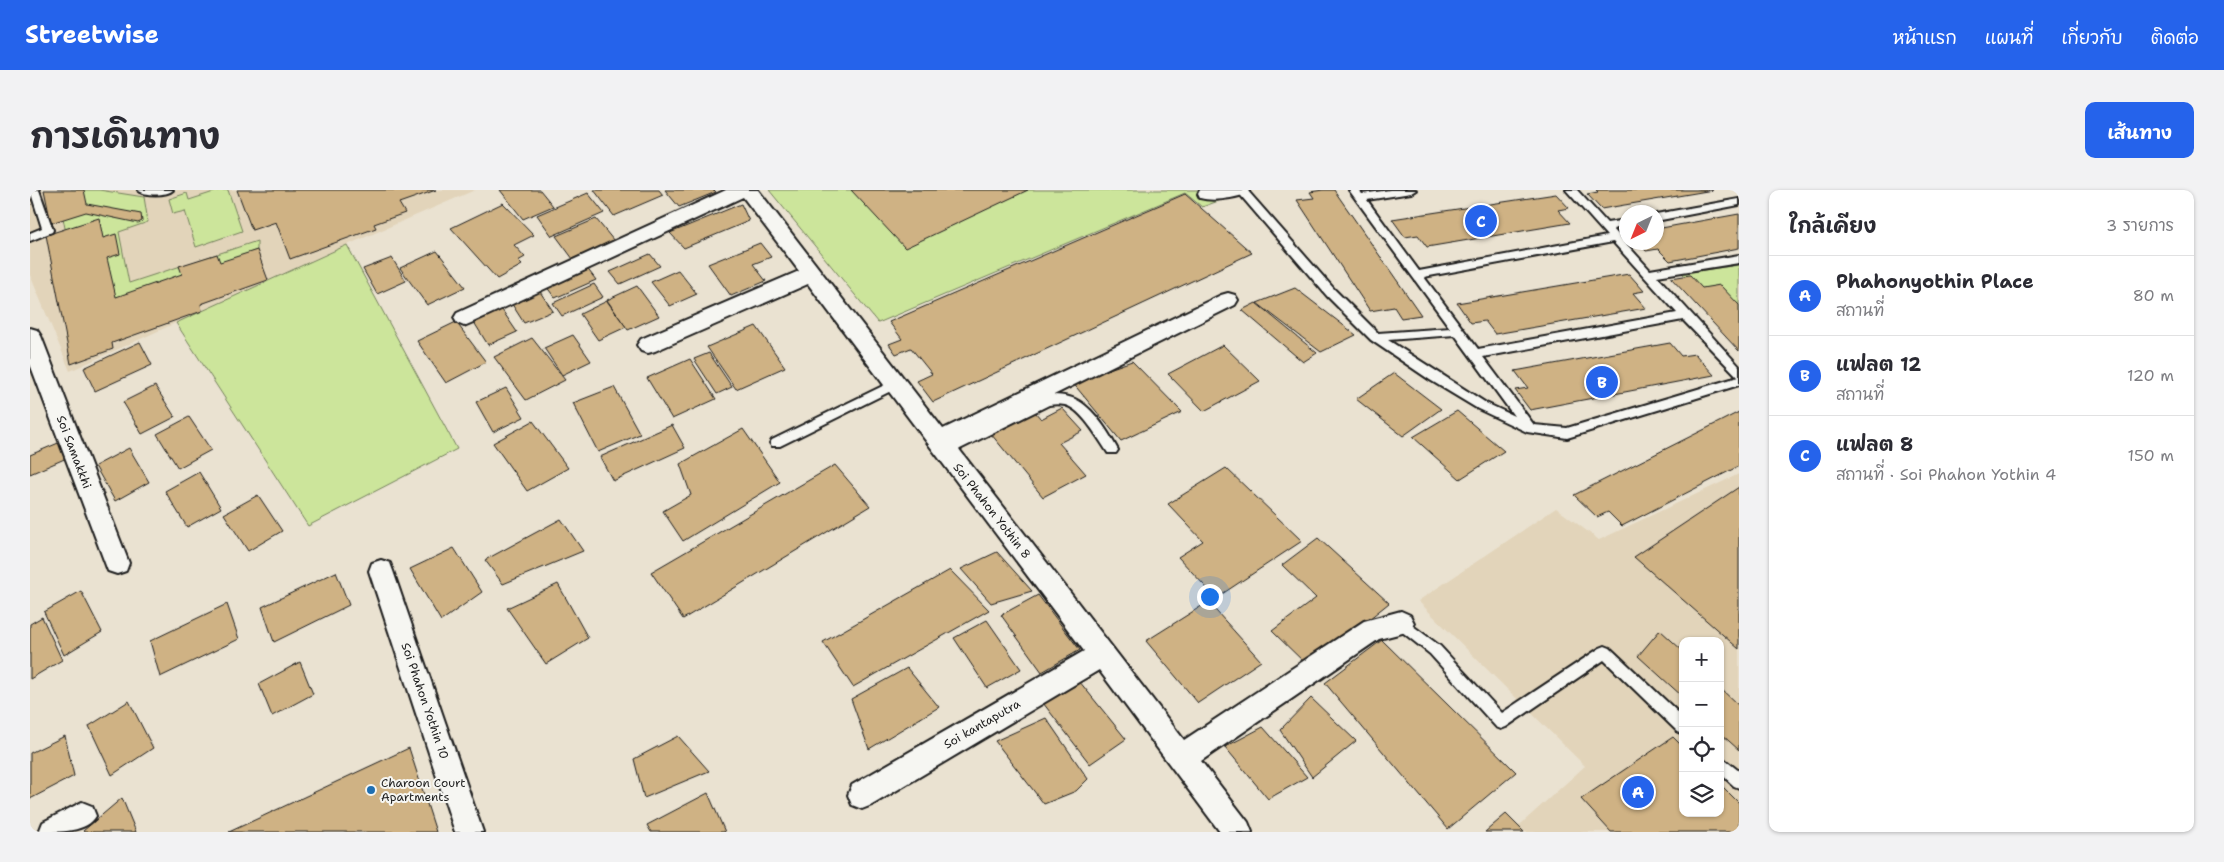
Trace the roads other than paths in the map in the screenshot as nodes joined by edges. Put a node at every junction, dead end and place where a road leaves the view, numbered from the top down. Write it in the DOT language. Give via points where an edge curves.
graph roads {
  1 [pos="34,190"];
  2 [pos="143,190"];
  3 [pos="168,190"];
  4 [pos="742,190"];
  5 [pos="748,190"];
  6 [pos="1240,190"];
  7 [pos="1411,190"];
  8 [pos="1571,190"];
  9 [pos="1207,194"];
  10 [pos="1357,194"];
  11 [pos="1739,202"];
  12 [pos="1664,216"];
  13 [pos="1619,224"];
  14 [pos="1605,227"];
  15 [pos="30,237"];
  16 [pos="1615,238"];
  17 [pos="1739,259"];
  18 [pos="812,274"];
  19 [pos="1648,274"];
  20 [pos="1416,275"];
  21 [pos="1228,300"];
  22 [pos="1686,315"];
  23 [pos="464,318"];
  24 [pos="1460,331"];
  25 [pos="1375,337"];
  26 [pos="31,339"];
  27 [pos="648,345"];
  28 [pos="1476,354"];
  29 [pos="1739,373"];
  30 [pos="1739,382"];
  31 [pos="895,384"];
  32 [pos="1531,429"];
  33 [pos="776,443"];
  34 [pos="942,446"];
  35 [pos="1112,450"];
  36 [pos="117,563"];
  37 [pos="381,571"];
  38 [pos="1401,623"];
  39 [pos="1102,654"];
  40 [pos="1679,723"];
  41 [pos="1181,758"];
  42 [pos="1724,767"];
  43 [pos="1739,781"];
  44 [pos="862,795"];
  45 [pos="82,816"];
  46 [pos="54,832"];
  47 [pos="469,832"];
  48 [pos="1238,832"];
  1 -- 15 [label="lane" via="48,230"];
  2 -- 3 [label="lane"];
  4 -- 23 [label="street"];
  5 -- 18 [label="street, Soi Phahon Yothin 8"];
  6 -- 9 [label="street"];
  6 -- 25 [label="lane" via="1331,293"];
  7 -- 10 [label="lane"];
  8 -- 14 [label="lane"];
  10 -- 20 [label="lane"];
  11 -- 12 [label="lane"];
  13 -- 14 [label="lane"];
  14 -- 16 [label="lane"];
  16 -- 19 [label="lane"];
  16 -- 20 [label="lane"];
  17 -- 19 [label="lane"];
  18 -- 27 [label="street"];
  18 -- 31 [label="street, Soi Phahon Yothin 8"];
  19 -- 22 [label="lane"];
  20 -- 24 [label="lane"];
  21 -- 34 [label="street"];
  22 -- 28 [label="lane"];
  22 -- 29 [label="lane"];
  24 -- 25 [label="lane"];
  24 -- 28 [label="lane"];
  25 -- 32 [label="lane" via="1482,406"];
  26 -- 36 [label="street, Soi Samakkhi"];
  28 -- 32 [label="lane"];
  30 -- 32 [label="lane" via="1567,433"];
  31 -- 33 [label="lane"];
  31 -- 34 [label="street, Soi Phahon Yothin 8"];
  34 -- 35 [label="lane" via="1047,400 1060,400 1072,403 1095,425"];
  34 -- 39 [label="street, Soi Phahon Yothin 8"];
  37 -- 47 [label="street, Soi Phahon Yothin 10"];
  38 -- 40 [label="lane" via="1435,650 1501,722 1605,652"];
  38 -- 41 [label="street" via="1373,629"];
  39 -- 41 [label="street, Soi Phahon Yothin 8"];
  39 -- 44 [label="street, Soi kantaputra"];
  41 -- 48 [label="street, Soi Phahon Yothin 8"];
  42 -- 43 [label="lane"];
  45 -- 46 [label="street"];
}
